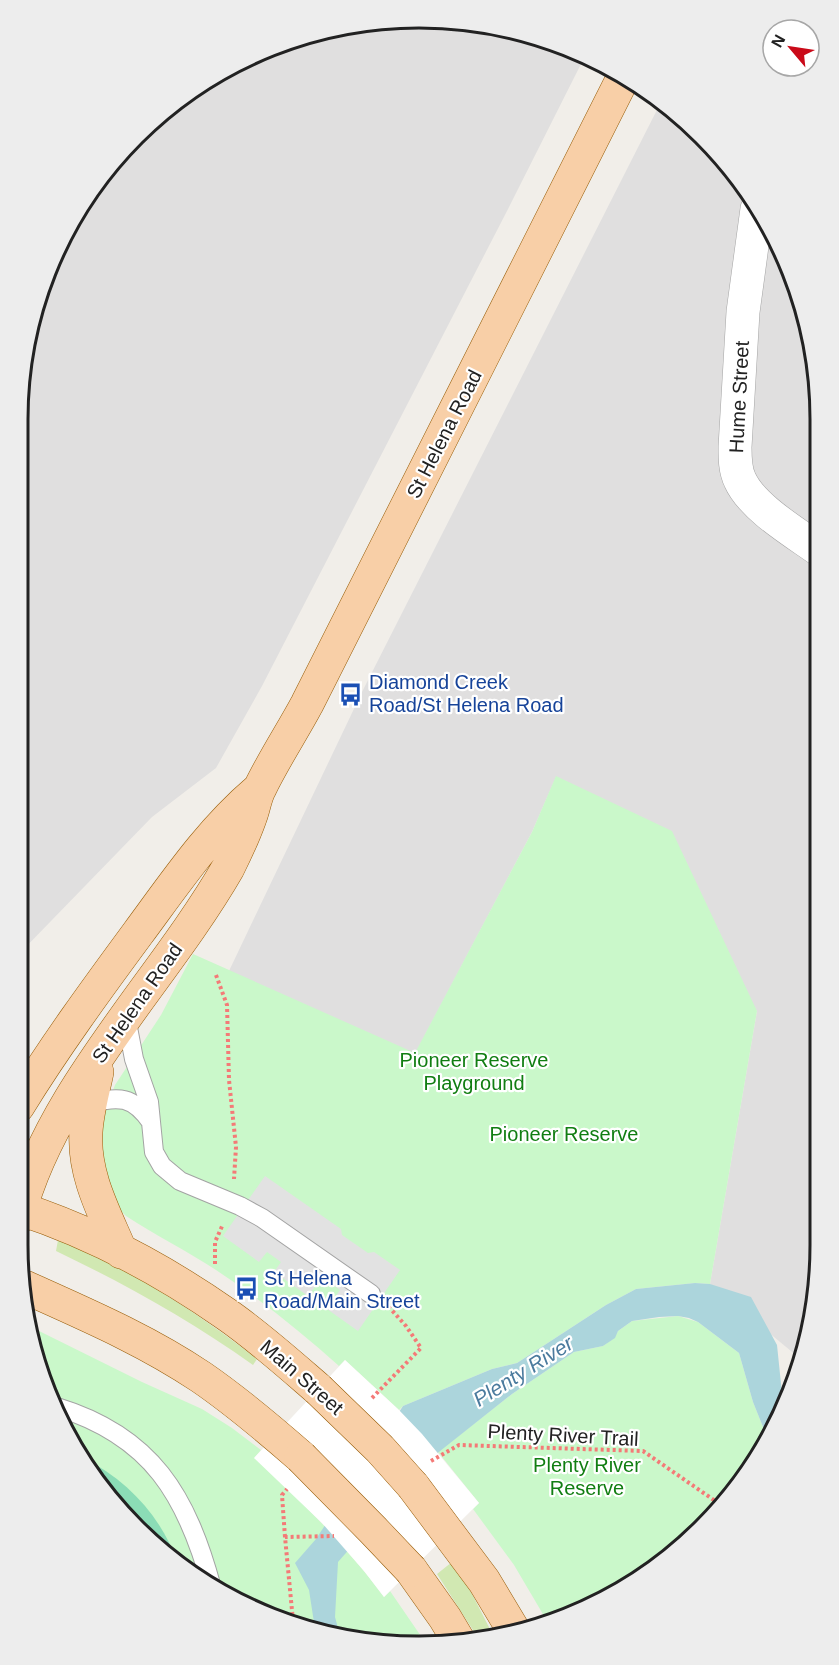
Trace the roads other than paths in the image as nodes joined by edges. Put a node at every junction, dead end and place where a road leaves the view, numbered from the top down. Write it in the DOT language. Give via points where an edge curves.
graph roads {
  1 [pos="620,84"];
  2 [pos="756,220"];
  3 [pos="810,543"];
  4 [pos="259,790"];
  5 [pos="126,1017"];
  6 [pos="100,1054"];
  7 [pos="28,1086"];
  8 [pos="90,1103"];
  9 [pos="150,1122"];
  10 [pos="28,1188"];
  11 [pos="28,1215"];
  12 [pos="121,1252"];
  13 [pos="31,1290"];
  14 [pos="371,1294"];
  15 [pos="65,1410"];
  16 [pos="208,1575"];
  17 [pos="511,1625"];
  18 [pos="455,1635"];
  1 -- 4 [label="main road, St Helena Road" via="307,704"];
  2 -- 3 [label="street, Hume Street" via="743,312 736,466 739,480 753,499"];
  4 -- 5 [label="main road, St Helena Road" via="228,867"];
  4 -- 7 [label="main road, St Helena Road" via="200,848"];
  5 -- 6 [label="main road, St Helena Road"];
  5 -- 9 [label="lane" via="149,1102"];
  6 -- 8 [label="main road"];
  6 -- 10 [label="main road, St Helena Road" via="53,1130"];
  8 -- 9 [label="lane" via="127,1100"];
  8 -- 12 [label="main road" via="86,1132 88,1167"];
  9 -- 14 [label="lane" via="154,1152 167,1173 262,1218"];
  11 -- 12 [label="main road, Main Street" via="62,1224"];
  12 -- 17 [label="main road, Main Street, bridge" via="227,1314 318,1389 381,1449 449,1533"];
  13 -- 18 [label="main road, bridge" via="162,1353 200,1376 275,1434 411,1570"];
  15 -- 16 [label="lane" via="111,1430 150,1461 185,1514"];
}
